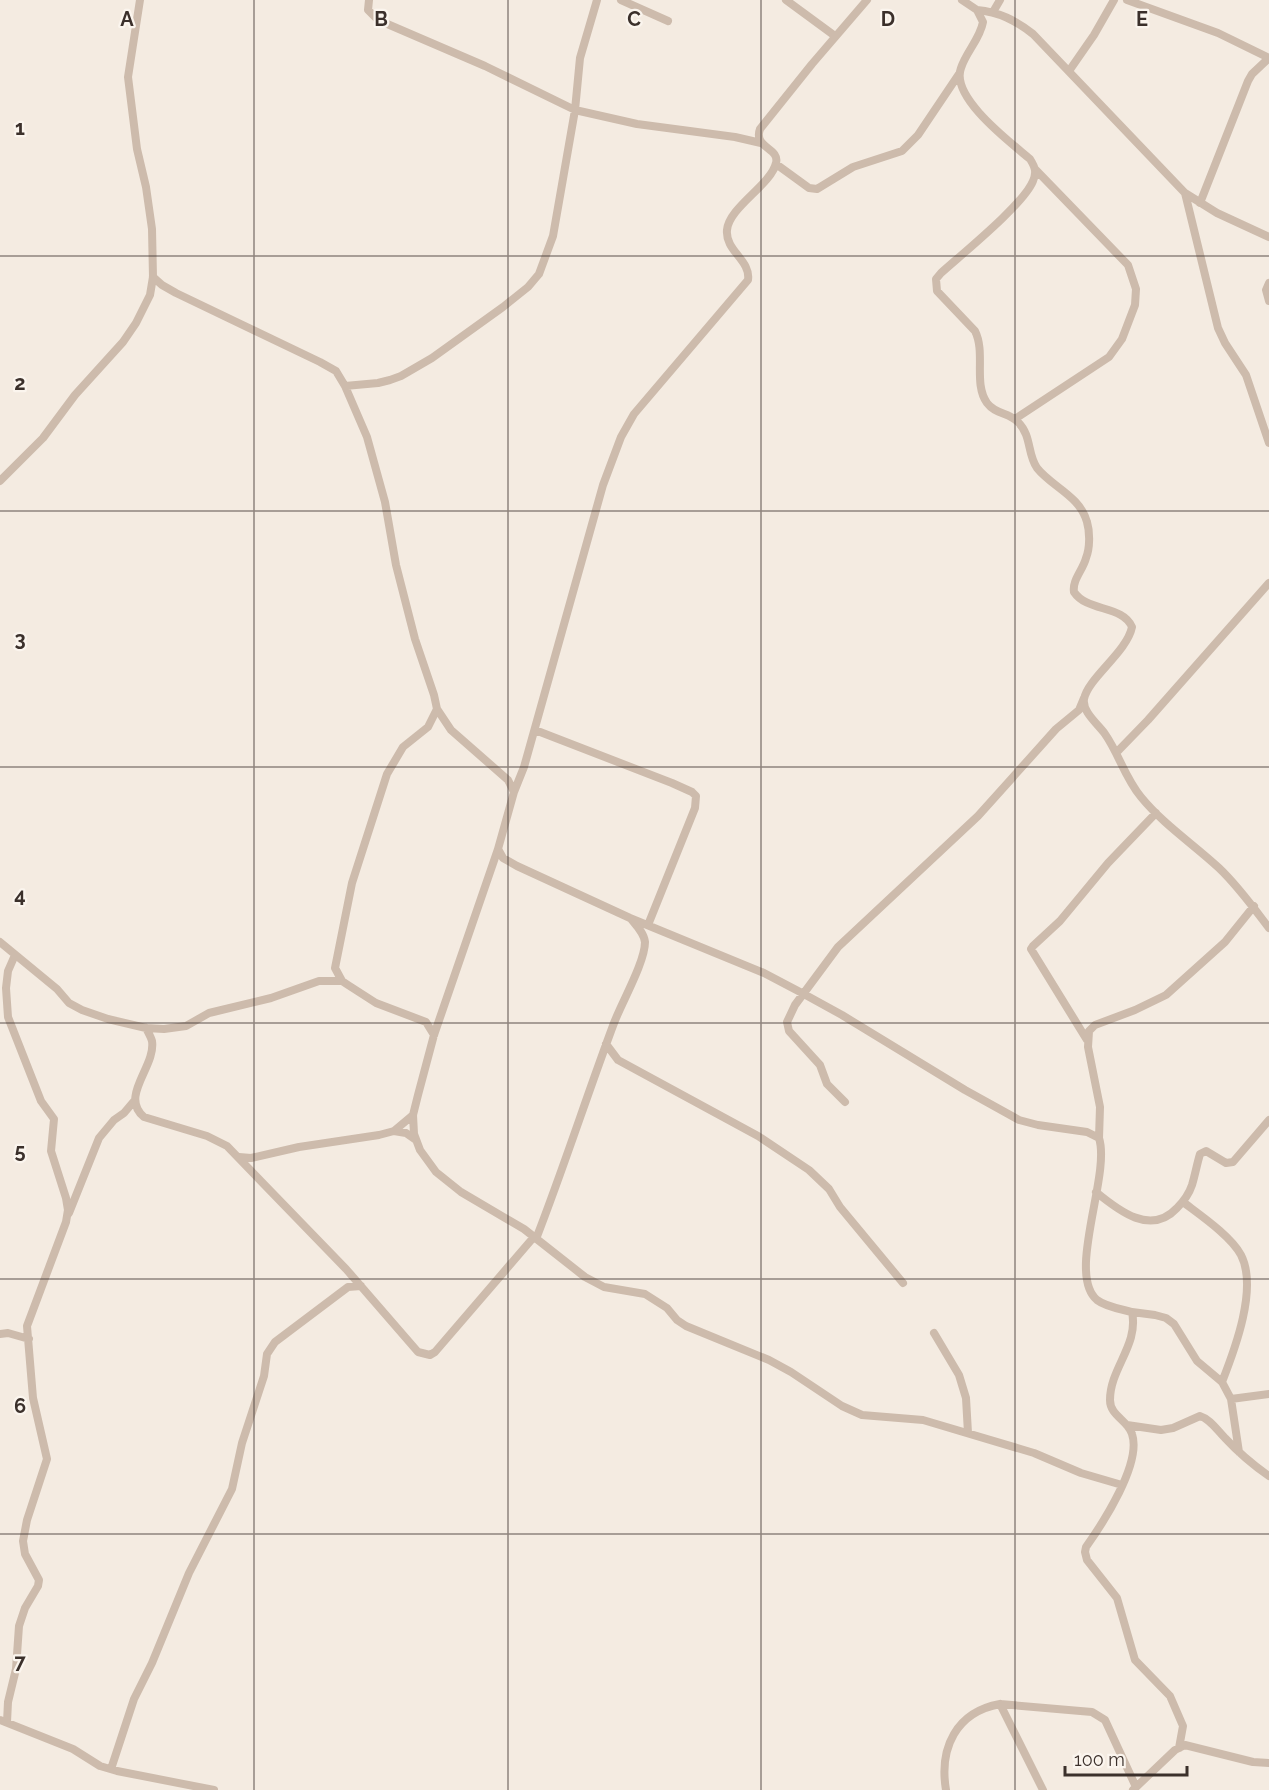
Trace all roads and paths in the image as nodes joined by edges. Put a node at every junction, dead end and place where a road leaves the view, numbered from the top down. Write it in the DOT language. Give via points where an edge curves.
graph roads {
  1 [pos="140,0"];
  2 [pos="369,0"];
  3 [pos="597,0"];
  4 [pos="621,0"];
  5 [pos="786,0"];
  6 [pos="867,0"];
  7 [pos="962,0"];
  8 [pos="1000,0"];
  9 [pos="1114,0"];
  10 [pos="1127,0"];
  11 [pos="977,10"];
  12 [pos="993,12"];
  13 [pos="668,21"];
  14 [pos="835,36"];
  15 [pos="1069,71"];
  16 [pos="959,74"];
  17 [pos="575,110"];
  18 [pos="761,143"];
  19 [pos="776,164"];
  20 [pos="1035,169"];
  21 [pos="1185,193"];
  22 [pos="1200,203"];
  23 [pos="1269,237"];
  24 [pos="153,277"];
  25 [pos="1269,283"];
  26 [pos="1269,301"];
  27 [pos="345,386"];
  28 [pos="1015,418"];
  29 [pos="1269,443"];
  30 [pos="0,481"];
  31 [pos="1269,583"];
  32 [pos="1085,697"];
  33 [pos="437,709"];
  34 [pos="535,730"];
  35 [pos="1116,753"];
  36 [pos="514,792"];
  37 [pos="1156,813"];
  38 [pos="498,849"];
  39 [pos="1254,906"];
  40 [pos="630,918"];
  41 [pos="648,925"];
  42 [pos="1269,928"];
  43 [pos="657,929"];
  44 [pos="645,940"];
  45 [pos="0,942"];
  46 [pos="15,955"];
  47 [pos="335,968"];
  48 [pos="319,981"];
  49 [pos="342,981"];
  50 [pos="802,993"];
  51 [pos="146,1028"];
  52 [pos="434,1035"];
  53 [pos="1088,1040"];
  54 [pos="606,1044"];
  55 [pos="613,1056"];
  56 [pos="600,1061"];
  57 [pos="135,1100"];
  58 [pos="846,1102"];
  59 [pos="413,1115"];
  60 [pos="1269,1120"];
  61 [pos="394,1131"];
  62 [pos="1099,1138"];
  63 [pos="416,1140"];
  64 [pos="239,1157"];
  65 [pos="1096,1192"];
  66 [pos="1183,1202"];
  67 [pos="68,1216"];
  68 [pos="535,1238"];
  69 [pos="903,1282"];
  70 [pos="361,1286"];
  71 [pos="1132,1312"];
  72 [pos="934,1333"];
  73 [pos="0,1334"];
  74 [pos="29,1340"];
  75 [pos="1222,1382"];
  76 [pos="1269,1394"];
  77 [pos="1231,1399"];
  78 [pos="1126,1424"];
  79 [pos="968,1433"];
  80 [pos="1239,1452"];
  81 [pos="1269,1476"];
  82 [pos="1122,1485"];
  83 [pos="1000,1704"];
  84 [pos="3,1721"];
  85 [pos="1179,1748"];
  86 [pos="1269,1763"];
  87 [pos="111,1769"];
  88 [pos="1134,1789"];
  89 [pos="214,1790"];
  90 [pos="946,1790"];
  91 [pos="1042,1790"];
  1 -- 24 [label="street" via="128,77 152,229"];
  2 -- 17 [label="street" via="368,10 378,20"];
  3 -- 17 [label="street" via="580,58"];
  4 -- 13 [label="street"];
  5 -- 14 [label="street"];
  6 -- 14 [label="street"];
  7 -- 11 [label="street"];
  8 -- 12 [label="street"];
  9 -- 15 [label="street"];
  10 -- 22 [label="street" via="1218,33 1269,58 1248,81"];
  11 -- 12 [label="street"];
  11 -- 16 [label="street" via="982,27"];
  12 -- 15 [label="street" via="1022,25"];
  14 -- 18 [label="street" via="764,122 758,134"];
  15 -- 21 [label="street"];
  16 -- 19 [label="street" via="918,135 902,150 854,167 817,189 809,188"];
  16 -- 20 [label="street" via="967,99"];
  17 -- 18 [label="street"];
  17 -- 27 [label="street" via="554,236 534,280 503,307 401,376"];
  18 -- 19 [label="street" via="773,153"];
  19 -- 34 [label="street" via="726,231 729,243 747,267 748,280 653,390 621,437 603,485"];
  20 -- 28 [label="street" via="1034,180 1024,193 936,279 937,291 979,339 981,388 987,403"];
  20 -- 28 [label="street" via="1128,265 1136,289 1135,305 1122,339 1109,357"];
  21 -- 22 [label="street"];
  21 -- 29 [label="street" via="1218,328 1246,375"];
  22 -- 23 [label="street"];
  24 -- 27 [label="street" via="176,293 336,371"];
  24 -- 30 [label="street" via="150,295 123,342 43,438"];
  25 -- 26 [label="street"];
  27 -- 33 [label="street" via="367,437 412,629"];
  28 -- 32 [label="street" via="1028,438 1038,469 1069,496 1087,521 1089,548 1074,592 1082,601 1124,617 1132,627"];
  31 -- 35 [label="street"];
  32 -- 35 [label="street" via="1085,708"];
  32 -- 50 [label="street" via="1079,710 1056,729 978,816 838,947"];
  33 -- 36 [label="street" via="451,730 508,780"];
  33 -- 47 [label="street" via="428,727 403,747 387,774 352,883"];
  34 -- 36 [label="street"];
  34 -- 41 [label="street" via="696,796 695,808"];
  35 -- 37 [label="street" via="1130,782"];
  36 -- 38 [label="street"];
  37 -- 39 [label="street" via="1220,869"];
  37 -- 53 [label="street" via="1031,949"];
  38 -- 40 [label="street" via="503,858 517,866"];
  38 -- 52 [label="street"];
  39 -- 42 [label="street"];
  39 -- 53 [label="street" via="1226,942 1166,995 1095,1025"];
  40 -- 41 [label="street"];
  40 -- 44 [label="street"];
  41 -- 43 [label="street"];
  43 -- 44 [label="street"];
  43 -- 50 [label="street"];
  44 -- 54 [label="street"];
  45 -- 46 [label="street"];
  46 -- 51 [label="street" via="69,1003 108,1019"];
  46 -- 67 [label="street" via="6,988 8,1017 40,1101 54,1119 51,1151"];
  47 -- 48 [label="street"];
  47 -- 49 [label="street"];
  48 -- 49 [label="street"];
  48 -- 51 [label="street" via="271,999 209,1013 186,1026"];
  49 -- 52 [label="street" via="376,1003 426,1022"];
  50 -- 58 [label="street" via="787,1026 820,1065 824,1079"];
  50 -- 62 [label="street" via="1019,1120 1088,1132"];
  51 -- 57 [label="street" via="153,1043"];
  52 -- 59 [label="street"];
  53 -- 62 [label="street" via="1100,1107"];
  54 -- 55 [label="street"];
  54 -- 56 [label="street"];
  55 -- 56 [label="street"];
  55 -- 69 [label="street" via="758,1136 809,1170 829,1189"];
  56 -- 68 [label="street"];
  57 -- 64 [label="street" via="144,1117 213,1138"];
  57 -- 67 [label="street" via="99,1138"];
  59 -- 61 [label="street"];
  59 -- 63 [label="street"];
  60 -- 66 [label="street" via="1233,1162 1226,1163 1206,1151 1200,1154"];
  61 -- 63 [label="street"];
  61 -- 64 [label="street"];
  62 -- 65 [label="street"];
  63 -- 68 [label="street" via="436,1172"];
  64 -- 70 [label="street"];
  65 -- 66 [label="street" via="1125,1214 1154,1222"];
  65 -- 71 [label="street" via="1085,1272 1089,1289 1098,1300"];
  66 -- 75 [label="street" via="1241,1254 1248,1279 1233,1352"];
  67 -- 74 [label="street" via="29,1321"];
  68 -- 70 [label="street" via="430,1355 418,1352 410,1344"];
  68 -- 79 [label="street" via="585,1277 604,1287 645,1294 686,1326 777,1364 842,1406 862,1415 923,1420"];
  70 -- 87 [label="street" via="348,1287 270,1348 232,1489 189,1573 134,1699"];
  71 -- 75 [label="street" via="1166,1318 1174,1324 1197,1360"];
  71 -- 78 [label="street" via="1132,1337 1109,1402"];
  72 -- 79 [label="street" via="959,1375 966,1398"];
  73 -- 74 [label="street"];
  74 -- 84 [label="street" via="33,1398 47,1459 23,1540 39,1580 19,1626 16,1669"];
  75 -- 77 [label="street"];
  76 -- 77 [label="street"];
  77 -- 80 [label="street"];
  78 -- 80 [label="street" via="1161,1430 1200,1416"];
  78 -- 82 [label="street" via="1135,1448"];
  79 -- 82 [label="street"];
  80 -- 81 [label="street"];
  82 -- 85 [label="street" via="1084,1552 1117,1599 1135,1659 1170,1696 1183,1726"];
  83 -- 88 [label="street" via="1099,1715 1105,1720"];
  83 -- 90 [label="street" via="970,1714 957,1727 943,1773"];
  83 -- 91 [label="street"];
  84 -- 87 [label="street"];
  85 -- 86 [label="street" via="1185,1745"];
  85 -- 88 [label="street"];
  87 -- 89 [label="street"];
}
